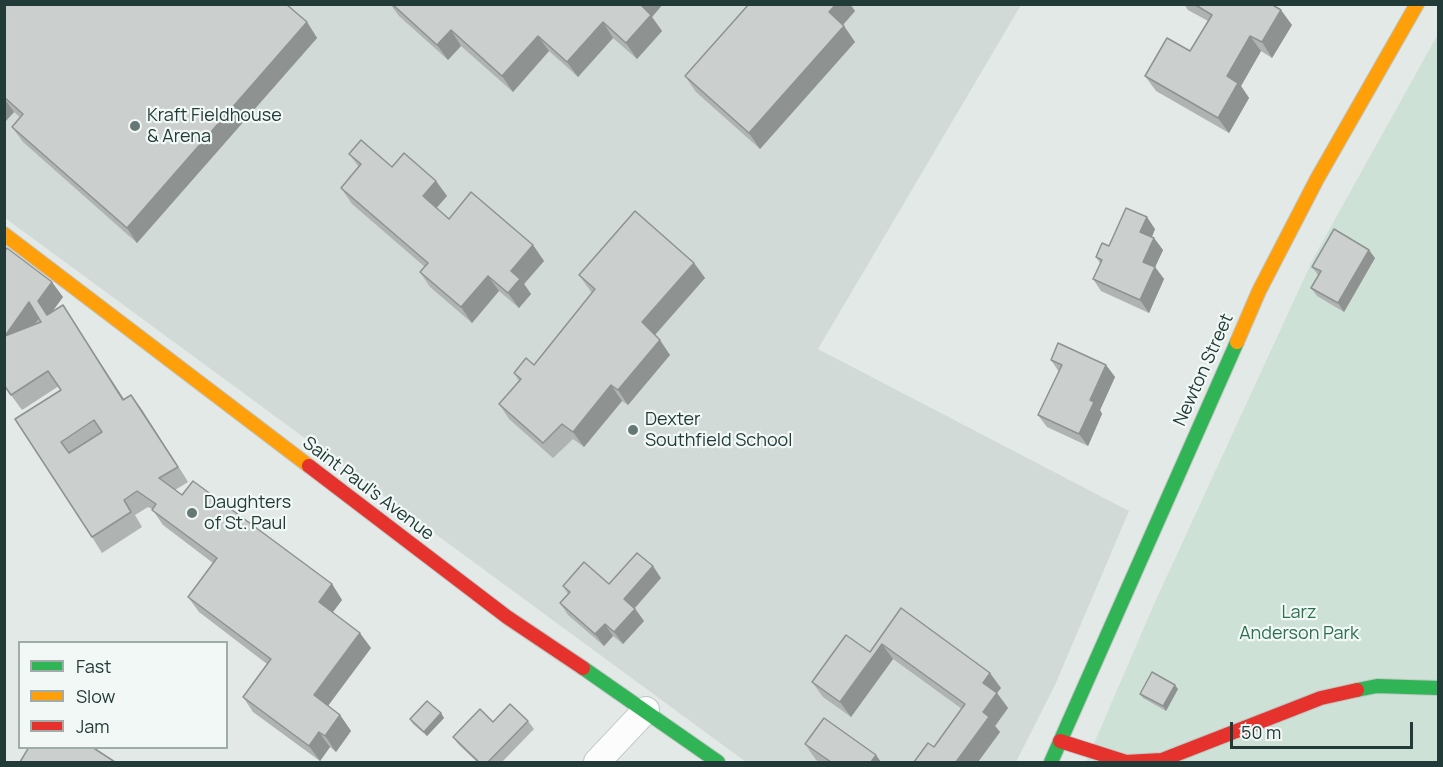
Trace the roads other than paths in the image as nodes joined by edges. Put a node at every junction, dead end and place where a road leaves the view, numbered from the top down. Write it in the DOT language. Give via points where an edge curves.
graph roads {
  1 [pos="1417,4"];
  2 [pos="4,234"];
  3 [pos="1438,688"];
  4 [pos="646,710"];
  5 [pos="1060,741"];
  6 [pos="597,762"];
  7 [pos="718,762"];
  8 [pos="1051,762"];
  1 -- 5 [label="street, Newton Street" via="1317,179 1259,291"];
  2 -- 4 [label="street, Saint Paul's Avenue" via="507,617"];
  3 -- 5 [label="street" via="1377,686 1322,698 1162,760 1126,762"];
  4 -- 6 [label="street"];
  4 -- 7 [label="street, Saint Paul's Avenue"];
  5 -- 8 [label="street, Newton Street"];
}
